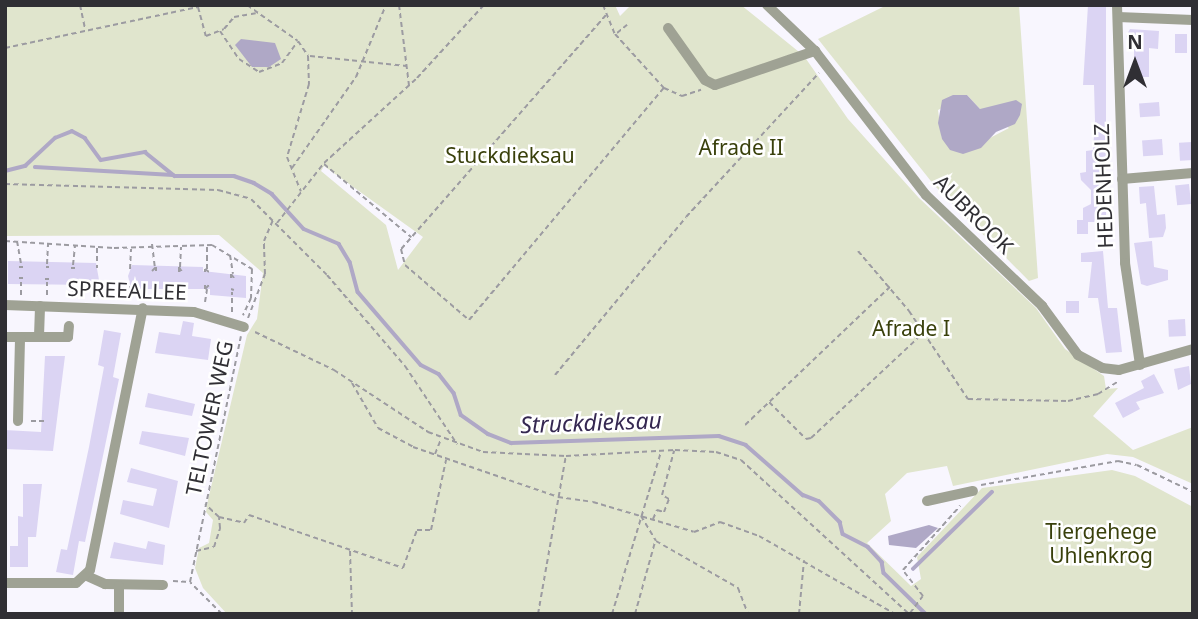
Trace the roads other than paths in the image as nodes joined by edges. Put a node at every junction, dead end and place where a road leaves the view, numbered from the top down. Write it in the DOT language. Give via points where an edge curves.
graph roads {
  1 [pos="767,5"];
  2 [pos="1117,11"];
  3 [pos="1193,20"];
  4 [pos="668,28"];
  5 [pos="815,51"];
  6 [pos="1193,173"];
  7 [pos="1122,179"];
  8 [pos="5,305"];
  9 [pos="43,306"];
  10 [pos="148,309"];
  11 [pos="69,326"];
  12 [pos="244,327"];
  13 [pos="39,336"];
  14 [pos="5,337"];
  15 [pos="20,337"];
  16 [pos="1193,349"];
  17 [pos="1140,365"];
  18 [pos="18,421"];
  19 [pos="973,491"];
  20 [pos="927,501"];
  21 [pos="87,576"];
  22 [pos="5,583"];
  23 [pos="163,585"];
  24 [pos="119,586"];
  25 [pos="119,614"];
  1 -- 5 [label="street, AUBROOK"];
  2 -- 3 [label="street"];
  2 -- 7 [label="street, HEDENHOLZ"];
  4 -- 5 [label="street" via="705,80 715,85"];
  5 -- 17 [label="street, AUBROOK" via="926,195 1042,306 1072,350 1094,365 1119,370"];
  6 -- 7 [label="street"];
  7 -- 17 [label="street, HEDENHOLZ" via="1128,301"];
  8 -- 9 [label="street, SPREEALLEE"];
  9 -- 10 [label="street, SPREEALLEE"];
  9 -- 13 [label="street"];
  10 -- 12 [label="street, SPREEALLEE" via="204,314"];
  10 -- 21 [label="street"];
  11 -- 13 [label="street" via="68,337"];
  13 -- 15 [label="street"];
  14 -- 15 [label="street"];
  15 -- 18 [label="street"];
  16 -- 17 [label="street"];
  19 -- 20 [label="street"];
  21 -- 22 [label="street" via="64,584"];
  21 -- 24 [label="street"];
  23 -- 24 [label="street"];
  24 -- 25 [label="street"];
}
